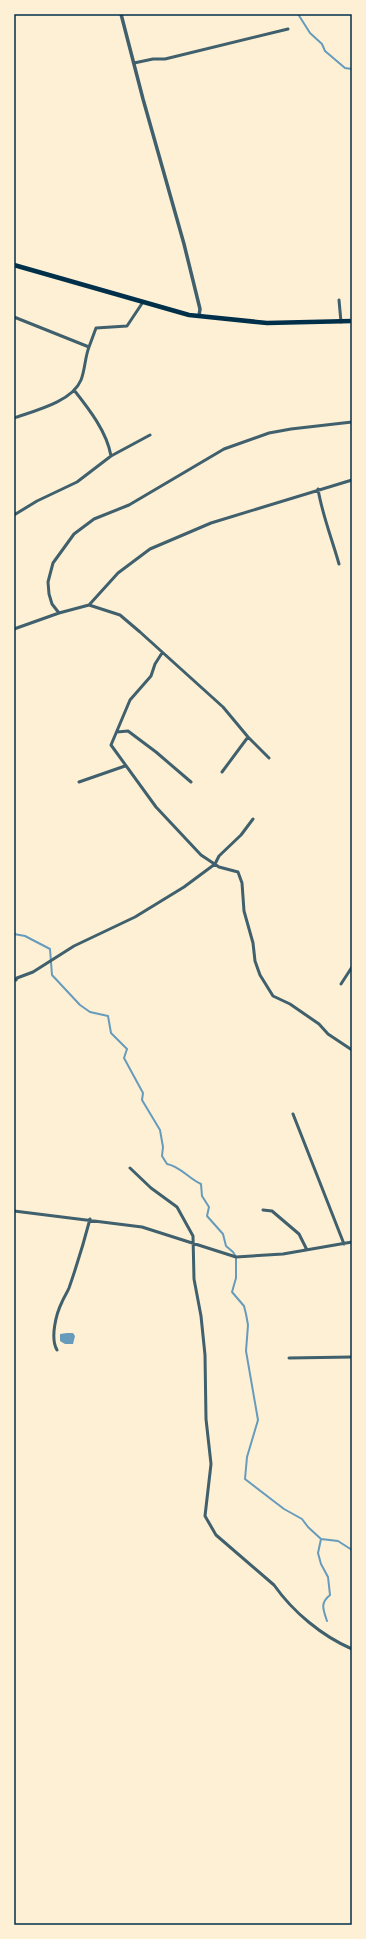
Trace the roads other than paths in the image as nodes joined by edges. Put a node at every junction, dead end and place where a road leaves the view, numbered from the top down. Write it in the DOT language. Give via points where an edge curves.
graph roads {
  1 [pos="121,14"];
  2 [pos="288,29"];
  3 [pos="134,64"];
  4 [pos="14,265"];
  5 [pos="339,300"];
  6 [pos="143,301"];
  7 [pos="199,316"];
  8 [pos="14,317"];
  9 [pos="352,321"];
  10 [pos="341,322"];
  11 [pos="89,347"];
  12 [pos="74,390"];
  13 [pos="14,418"];
  14 [pos="352,422"];
  15 [pos="150,435"];
  16 [pos="111,456"];
  17 [pos="352,480"];
  18 [pos="318,489"];
  19 [pos="14,515"];
  20 [pos="339,564"];
  21 [pos="89,605"];
  22 [pos="59,613"];
  23 [pos="14,629"];
  24 [pos="162,653"];
  25 [pos="117,732"];
  26 [pos="248,737"];
  27 [pos="269,758"];
  28 [pos="126,766"];
  29 [pos="222,772"];
  30 [pos="79,782"];
  31 [pos="191,782"];
  32 [pos="253,819"];
  33 [pos="215,864"];
  34 [pos="352,967"];
  35 [pos="16,980"];
  36 [pos="341,984"];
  37 [pos="352,1050"];
  38 [pos="293,1114"];
  39 [pos="130,1168"];
  40 [pos="263,1210"];
  41 [pos="14,1211"];
  42 [pos="90,1219"];
  43 [pos="352,1242"];
  44 [pos="194,1244"];
  45 [pos="344,1244"];
  46 [pos="307,1250"];
  47 [pos="57,1350"];
  48 [pos="352,1357"];
  49 [pos="289,1358"];
  50 [pos="352,1649"];
  1 -- 3 [label="street"];
  2 -- 3 [label="street"];
  3 -- 7 [label="street" via="184,244 200,309"];
  4 -- 6 [label="main road"];
  5 -- 10 [label="street"];
  6 -- 7 [label="main road"];
  6 -- 11 [label="street" via="127,326 96,328"];
  7 -- 10 [label="main road" via="267,323"];
  8 -- 11 [label="street"];
  9 -- 10 [label="main road"];
  11 -- 12 [label="street" via="81,380"];
  12 -- 13 [label="street" via="56,403"];
  12 -- 16 [label="street" via="98,424 110,448"];
  14 -- 22 [label="street" via="291,429 224,449 129,505 94,519 74,534 53,564 48,582 49,594 52,604"];
  15 -- 16 [label="street"];
  16 -- 19 [label="street" via="78,482"];
  17 -- 18 [label="street"];
  18 -- 20 [label="street" via="320,505"];
  18 -- 21 [label="street" via="211,523 150,548 118,573"];
  21 -- 22 [label="street"];
  21 -- 24 [label="street" via="120,616"];
  22 -- 23 [label="street"];
  24 -- 25 [label="street" via="155,664 152,676 130,700"];
  24 -- 26 [label="street" via="223,707"];
  25 -- 28 [label="street" via="111,745"];
  25 -- 31 [label="street" via="128,731"];
  26 -- 27 [label="street"];
  26 -- 29 [label="street"];
  28 -- 30 [label="street"];
  28 -- 33 [label="street" via="156,807 201,855"];
  32 -- 33 [label="street"];
  33 -- 35 [label="street" via="136,918 74,946"];
  33 -- 37 [label="street" via="238,872 255,961 272,996 290,1004 320,1024 328,1034"];
  34 -- 36 [label="street"];
  38 -- 45 [label="street"];
  39 -- 44 [label="street" via="176,1207 193,1236"];
  40 -- 46 [label="street" via="272,1211 299,1234"];
  41 -- 42 [label="street"];
  42 -- 44 [label="street" via="142,1227"];
  42 -- 47 [label="street" via="69,1289 61,1303 55,1327"];
  43 -- 45 [label="street"];
  44 -- 46 [label="street" via="236,1257"];
  44 -- 50 [label="street" via="194,1279 203,1334 206,1419 211,1464 205,1516 216,1535 274,1585 305,1618 336,1643"];
  45 -- 46 [label="street"];
  48 -- 49 [label="street"];
}
